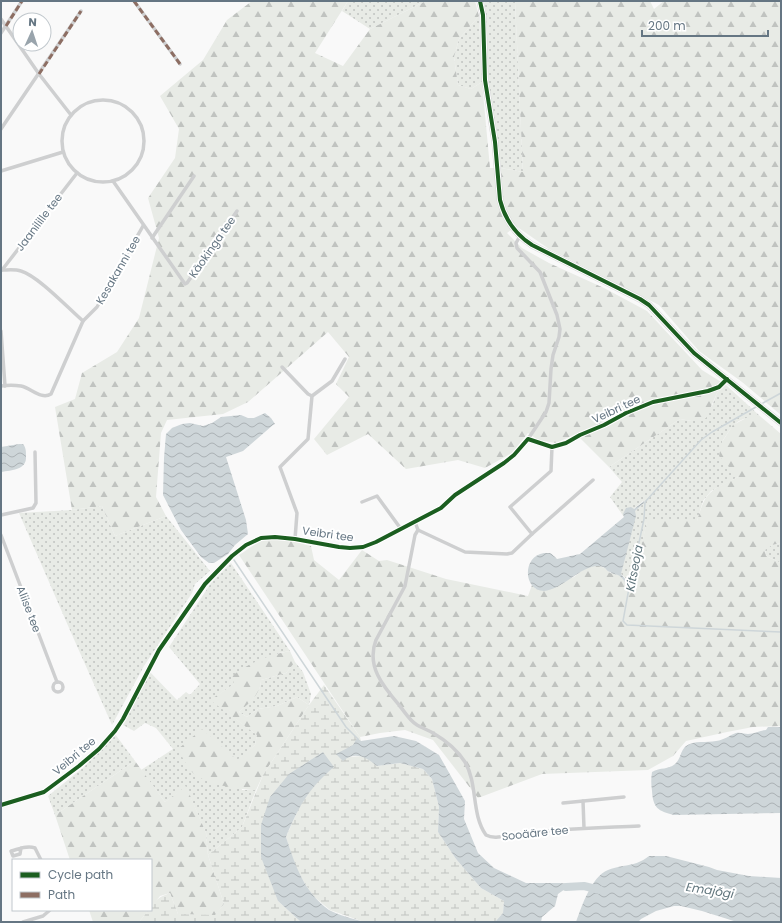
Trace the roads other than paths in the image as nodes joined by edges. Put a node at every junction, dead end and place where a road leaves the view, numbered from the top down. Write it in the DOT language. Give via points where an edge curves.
graph roads {
  1 [pos="22,1"];
  2 [pos="134,1"];
  3 [pos="480,1"];
  4 [pos="81,11"];
  5 [pos="1,19"];
  6 [pos="6,26"];
  7 [pos="1,33"];
  8 [pos="180,64"];
  9 [pos="39,74"];
  10 [pos="71,115"];
  11 [pos="1,129"];
  12 [pos="63,152"];
  13 [pos="1,171"];
  14 [pos="77,173"];
  15 [pos="194,176"];
  16 [pos="113,181"];
  17 [pos="237,211"];
  18 [pos="143,226"];
  19 [pos="520,236"];
  20 [pos="152,238"];
  21 [pos="2,270"];
  22 [pos="83,321"];
  23 [pos="1,331"];
  24 [pos="345,359"];
  25 [pos="282,367"];
  26 [pos="727,379"];
  27 [pos="3,386"];
  28 [pos="312,396"];
  29 [pos="781,423"];
  30 [pos="528,439"];
  31 [pos="552,447"];
  32 [pos="35,452"];
  33 [pos="593,480"];
  34 [pos="362,502"];
  35 [pos="1,515"];
  36 [pos="415,522"];
  37 [pos="401,529"];
  38 [pos="418,530"];
  39 [pos="532,534"];
  40 [pos="1,535"];
  41 [pos="295,539"];
  42 [pos="57,682"];
  43 [pos="624,796"];
  44 [pos="583,801"];
  45 [pos="563,803"];
  46 [pos="1,805"];
  47 [pos="639,826"];
  48 [pos="584,828"];
  49 [pos="22,848"];
  50 [pos="40,859"];
  51 [pos="49,911"];
  52 [pos="22,922"];
  1 -- 6 [label="street"];
  2 -- 8 [label="street"];
  3 -- 19 [label="street" via="483,14 485,80 495,142 500,200 508,223"];
  4 -- 9 [label="street"];
  5 -- 6 [label="street"];
  6 -- 7 [label="street"];
  6 -- 9 [label="street"];
  9 -- 10 [label="street"];
  9 -- 11 [label="street"];
  10 -- 12 [label="street" via="62,133"];
  10 -- 16 [label="street" via="90,102 105,100 121,104 138,120 144,143 140,158 131,170"];
  12 -- 13 [label="street"];
  12 -- 14 [label="street" via="68,164"];
  14 -- 16 [label="street" via="93,181"];
  14 -- 21 [label="street, Jaanilille tee"];
  15 -- 20 [label="street"];
  16 -- 18 [label="street"];
  17 -- 20 [label="street, Käokinga tee" via="185,284"];
  18 -- 20 [label="street"];
  18 -- 22 [label="street, Kesakanni tee" via="97,307"];
  19 -- 26 [label="street" via="540,250 644,302 694,353"];
  19 -- 30 [label="street, Veibri tee" via="516,243 517,248 540,272 560,329 552,362 549,403"];
  21 -- 22 [label="street" via="15,270 30,276"];
  22 -- 27 [label="street, Kesakanni tee" via="51,394 45,396 20,385"];
  23 -- 27 [label="street"];
  24 -- 28 [label="street" via="332,381"];
  25 -- 28 [label="street"];
  26 -- 29 [label="street"];
  26 -- 31 [label="street, Veibri tee" via="719,387 708,391 653,402 626,412 566,443"];
  28 -- 41 [label="street" via="308,438 280,467 298,513"];
  30 -- 31 [label="street"];
  30 -- 36 [label="street, Veibri tee" via="504,463 455,495 441,508"];
  31 -- 39 [label="street" via="551,471 510,507"];
  32 -- 35 [label="street" via="36,503 33,508"];
  33 -- 39 [label="street"];
  34 -- 37 [label="street" via="377,496"];
  36 -- 37 [label="street, Veibri tee"];
  36 -- 38 [label="street"];
  37 -- 41 [label="street, Veibri tee" via="363,547 327,546"];
  38 -- 39 [label="street" via="465,552 477,553 507,554"];
  38 -- 48 [label="street, Sooääre tee" via="405,586 373,647 373,663 378,678 413,722 438,736 464,762 470,775 476,810 486,835 494,838"];
  40 -- 42 [label="street, Aliise tee"];
  41 -- 46 [label="street, Veibri tee" via="261,538 232,556 205,584 166,640 123,719 99,749 44,792"];
  43 -- 44 [label="street"];
  44 -- 45 [label="street"];
  44 -- 48 [label="street"];
  47 -- 48 [label="street, Sooääre tee"];
  49 -- 50 [label="street" via="35,848"];
  51 -- 52 [label="street" via="43,916"];
}
